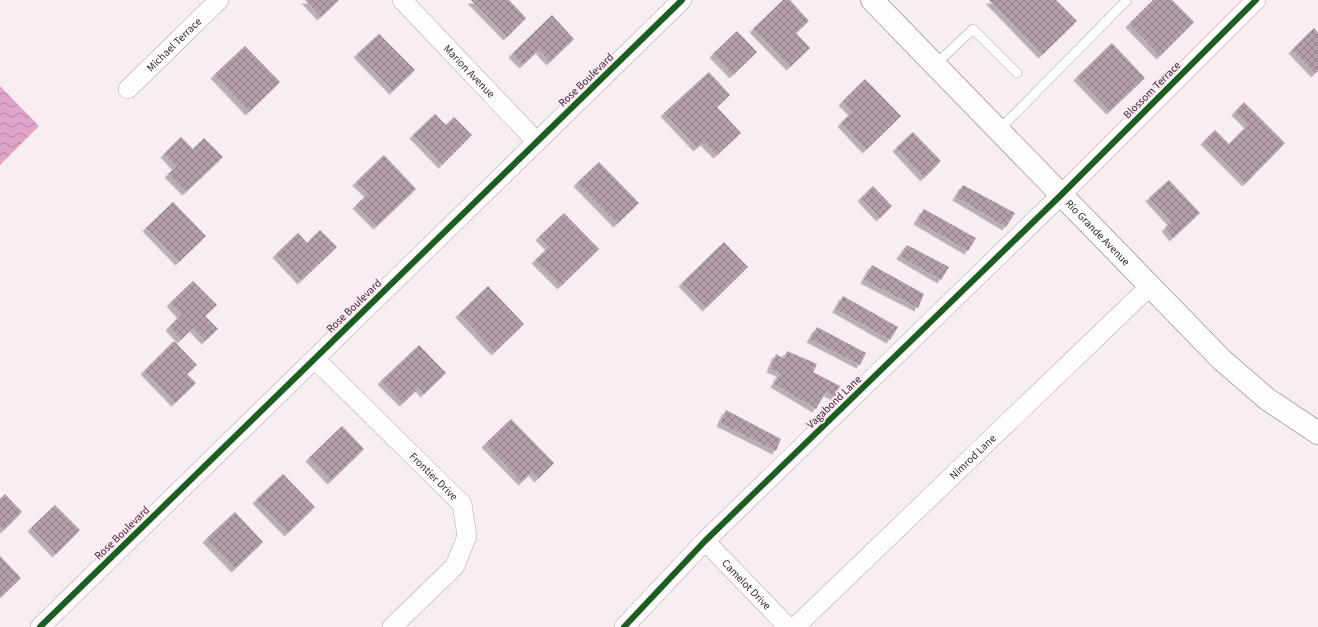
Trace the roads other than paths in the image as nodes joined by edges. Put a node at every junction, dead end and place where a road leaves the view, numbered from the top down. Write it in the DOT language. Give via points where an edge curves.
graph roads {
  1 [pos="219,0"];
  2 [pos="402,0"];
  3 [pos="682,0"];
  4 [pos="872,0"];
  5 [pos="1127,0"];
  6 [pos="1256,0"];
  7 [pos="935,65"];
  8 [pos="1017,73"];
  9 [pos="128,89"];
  10 [pos="999,130"];
  11 [pos="537,142"];
  12 [pos="1061,195"];
  13 [pos="1150,286"];
  14 [pos="315,359"];
  15 [pos="1318,433"];
  16 [pos="705,541"];
  17 [pos="40,627"];
  18 [pos="392,627"];
  19 [pos="624,627"];
  20 [pos="788,627"];
  21 [pos="795,627"];
  1 -- 9 [label="street, Michael Terrace"];
  2 -- 11 [label="street, Marion Avenue"];
  3 -- 11 [label="street, Rose Boulevard"];
  4 -- 7 [label="street, Rio Grande Avenue"];
  5 -- 10 [label="lane"];
  6 -- 12 [label="street, Blossom Terrace"];
  7 -- 8 [label="lane" via="973,29"];
  7 -- 10 [label="street, Rio Grande Avenue"];
  10 -- 12 [label="street, Rio Grande Avenue"];
  11 -- 14 [label="street, Rose Boulevard"];
  12 -- 13 [label="street, Rio Grande Avenue"];
  12 -- 16 [label="street, Vagabond Lane"];
  13 -- 15 [label="street, Rio Grande Avenue" via="1222,360 1262,394"];
  13 -- 21 [label="street, Nimrod Lane"];
  14 -- 17 [label="street, Rose Boulevard"];
  14 -- 18 [label="street, Frontier Drive" via="462,504 467,536 455,566"];
  16 -- 19 [label="street, Vagabond Lane"];
  16 -- 20 [label="street, Camelot Drive"];
}
